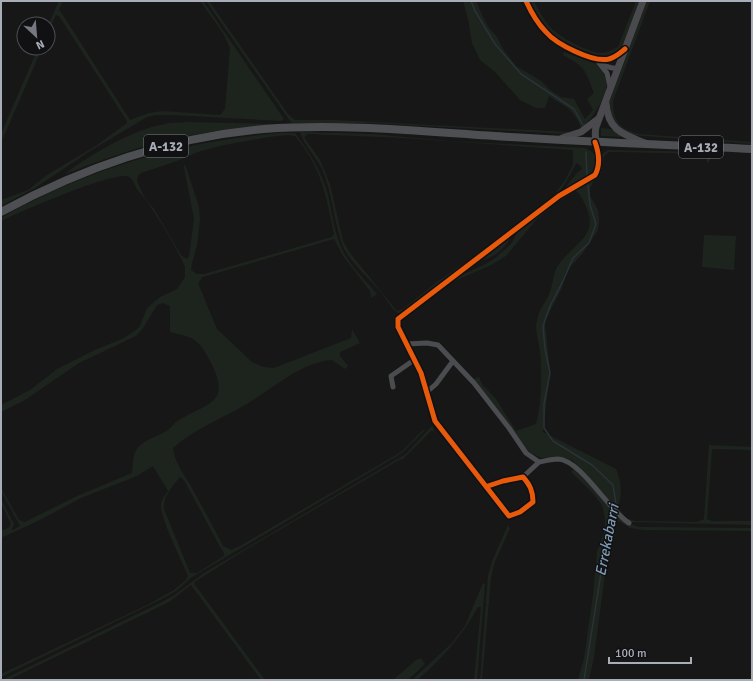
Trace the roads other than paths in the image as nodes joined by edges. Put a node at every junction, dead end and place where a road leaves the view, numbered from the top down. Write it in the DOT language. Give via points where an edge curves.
graph roads {
  1 [pos="526,1"];
  2 [pos="643,1"];
  3 [pos="625,49"];
  4 [pos="602,62"];
  5 [pos="618,68"];
  6 [pos="610,88"];
  7 [pos="606,99"];
  8 [pos="599,118"];
  9 [pos="613,126"];
  10 [pos="596,127"];
  11 [pos="554,140"];
  12 [pos="595,142"];
  13 [pos="649,144"];
  14 [pos="752,149"];
  15 [pos="1,212"];
  16 [pos="398,319"];
  17 [pos="406,344"];
  18 [pos="414,360"];
  19 [pos="453,361"];
  20 [pos="393,386"];
  21 [pos="427,392"];
  22 [pos="540,462"];
  23 [pos="523,477"];
  24 [pos="488,486"];
  25 [pos="629,523"];
  1 -- 4 [label="street" via="533,16 546,33 559,44"];
  2 -- 3 [label="main road"];
  3 -- 4 [label="street"];
  3 -- 5 [label="main road"];
  4 -- 5 [label="street" via="612,68"];
  4 -- 6 [label="street" via="610,81"];
  5 -- 6 [label="main road"];
  6 -- 7 [label="main road"];
  7 -- 8 [label="main road"];
  7 -- 9 [label="main road" via="608,118"];
  8 -- 10 [label="main road"];
  8 -- 11 [label="main road" via="581,132"];
  9 -- 10 [label="main road"];
  9 -- 13 [label="main road" via="629,137"];
  10 -- 12 [label="main road"];
  11 -- 12 [label="main road, A-132"];
  11 -- 15 [label="main road, A-132" via="343,127 232,133 165,146 123,158 67,179"];
  12 -- 13 [label="main road, A-132"];
  12 -- 16 [label="main road" via="599,155 595,174 560,196"];
  13 -- 14 [label="main road, A-132"];
  16 -- 17 [label="street" via="398,327"];
  17 -- 18 [label="street"];
  17 -- 19 [label="street" via="438,345"];
  18 -- 20 [label="street" via="391,376"];
  18 -- 21 [label="street"];
  19 -- 21 [label="street"];
  19 -- 22 [label="street" via="474,383 526,453"];
  21 -- 24 [label="street" via="435,421"];
  22 -- 23 [label="street"];
  22 -- 25 [label="street" via="558,459 569,462 593,484 619,516"];
  23 -- 24 [label="street"];
  23 -- 24 [label="street" via="530,485 533,502 520,512 509,516"];
}
